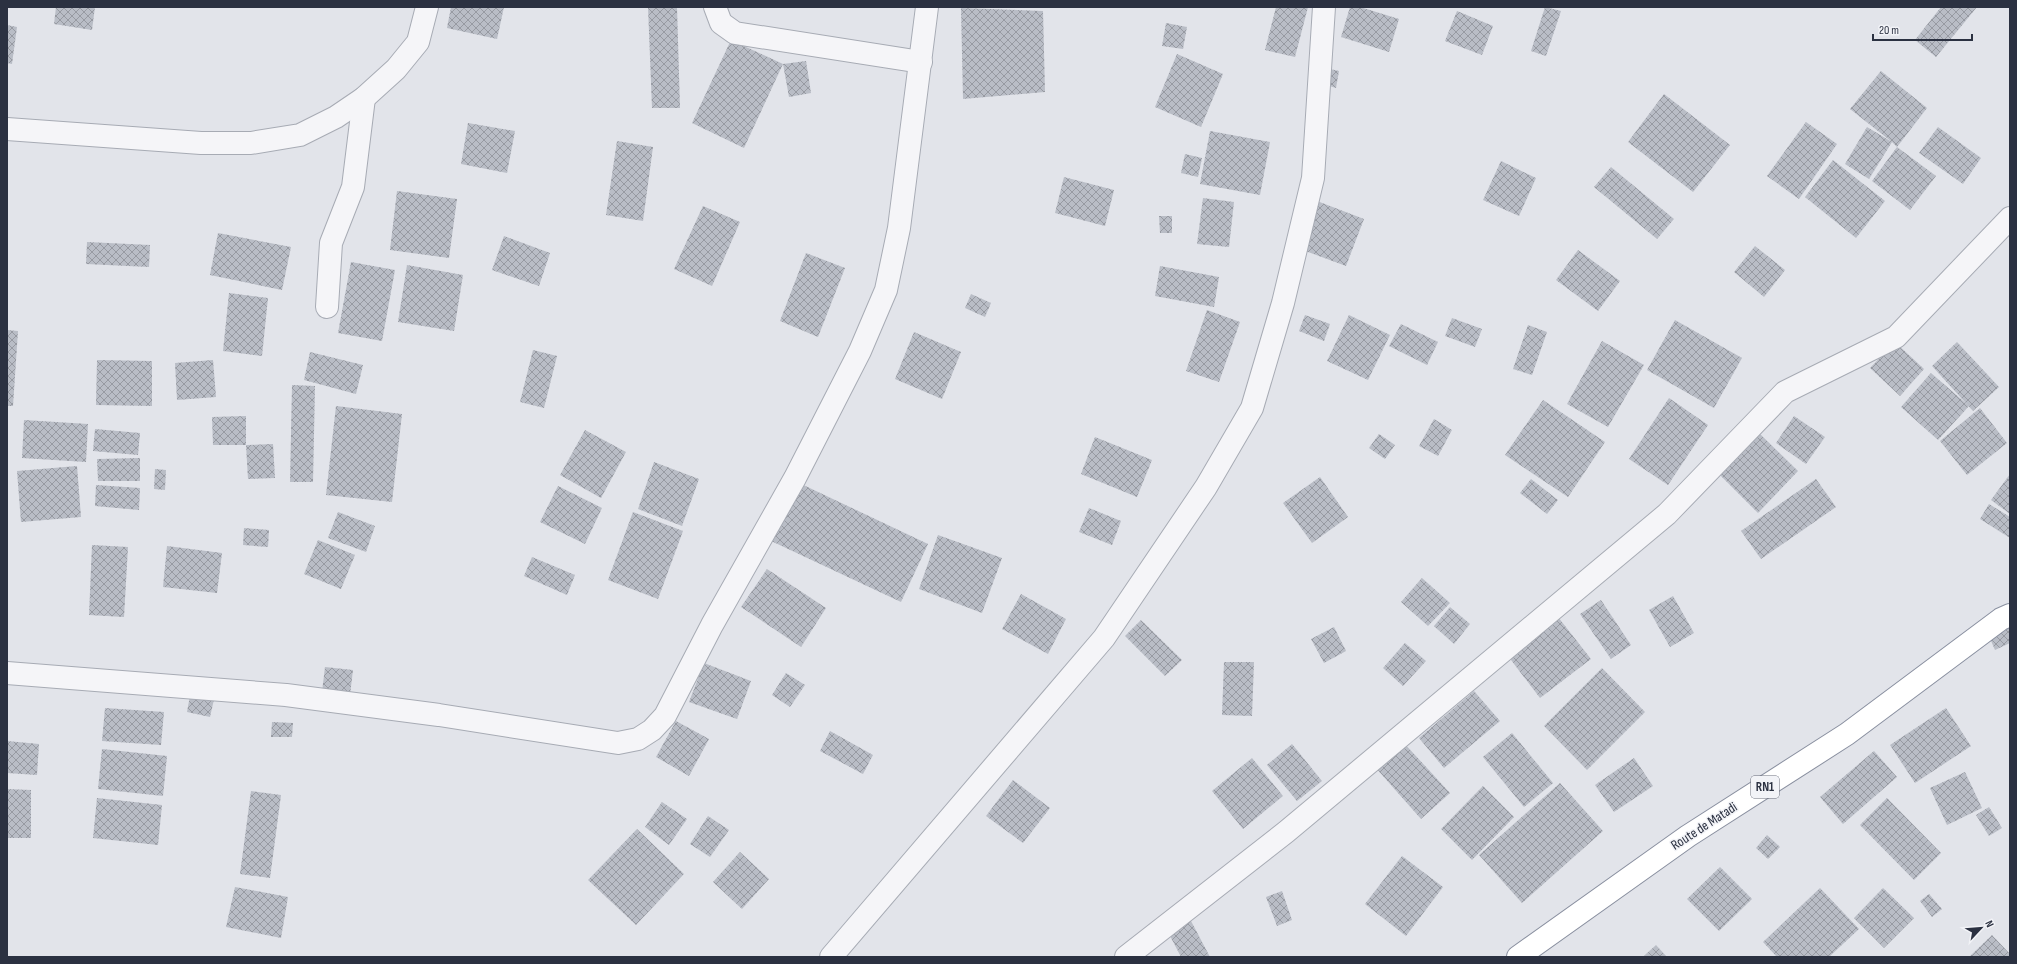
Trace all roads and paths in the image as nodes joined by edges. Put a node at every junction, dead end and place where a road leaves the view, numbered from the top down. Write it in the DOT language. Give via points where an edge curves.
graph roads {
  1 [pos="427,7"];
  2 [pos="715,7"];
  3 [pos="927,7"];
  4 [pos="1324,7"];
  5 [pos="921,62"];
  6 [pos="364,98"];
  7 [pos="7,129"];
  8 [pos="2010,218"];
  9 [pos="327,307"];
  10 [pos="2010,615"];
  11 [pos="7,673"];
  12 [pos="831,957"];
  13 [pos="1126,957"];
  14 [pos="1518,957"];
  1 -- 6 [label="street" via="418,42 396,69"];
  2 -- 5 [label="street" via="721,23 735,33"];
  3 -- 5 [label="street"];
  4 -- 12 [label="street" via="1313,178 1283,303 1252,408 1206,487 1104,638"];
  5 -- 11 [label="street" via="899,228 886,290 860,352 795,478 712,625 665,716 648,733 638,739 618,743 439,715 286,695"];
  6 -- 7 [label="street" via="336,117 300,135 251,143 201,143"];
  6 -- 9 [label="street" via="352,187 331,243"];
  8 -- 13 [label="street" via="1896,337 1785,392 1667,514 1286,832"];
  10 -- 14 [label="highway, Route de Matadi / RN1" via="2001,619 1847,734 1688,836"];
}
